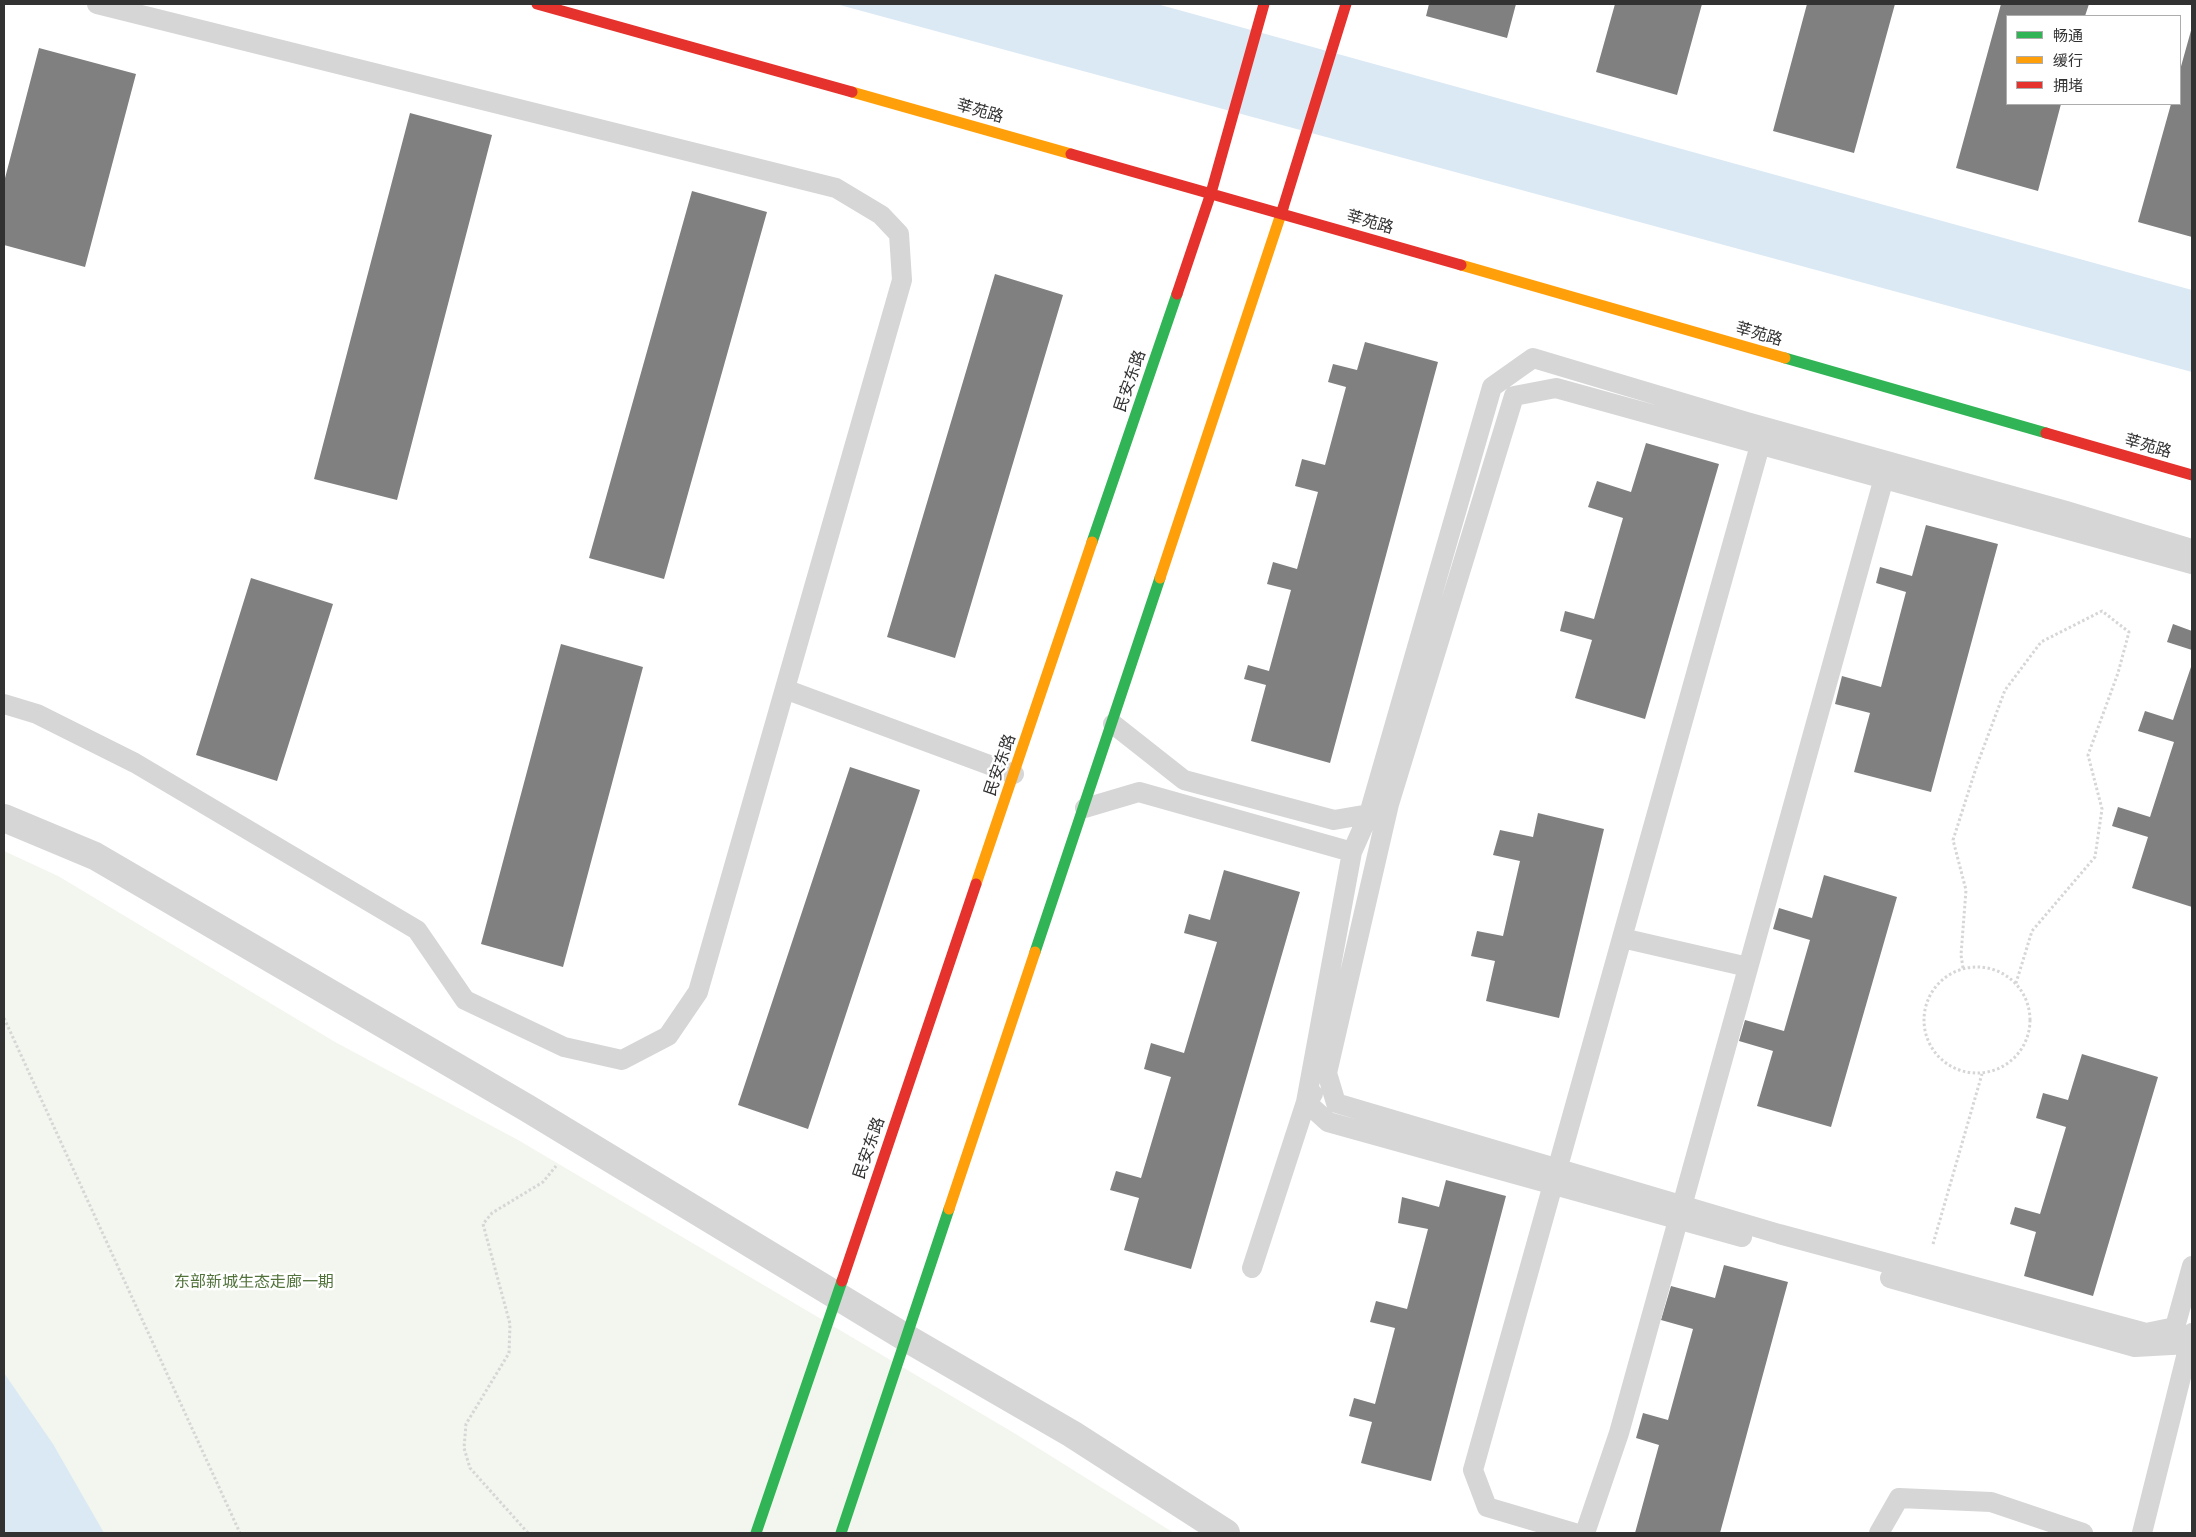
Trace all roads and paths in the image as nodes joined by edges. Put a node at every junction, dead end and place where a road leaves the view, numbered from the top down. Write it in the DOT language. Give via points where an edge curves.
graph roads {
  1 [pos="97,4"];
  2 [pos="537,4"];
  3 [pos="1264,4"];
  4 [pos="1346,4"];
  5 [pos="1211,193"];
  6 [pos="1282,213"];
  7 [pos="1763,436"];
  8 [pos="1886,470"];
  9 [pos="2192,475"];
  10 [pos="2192,549"];
  11 [pos="2192,564"];
  12 [pos="785,689"];
  13 [pos="4,704"];
  14 [pos="1113,724"];
  15 [pos="1014,774"];
  16 [pos="1085,808"];
  17 [pos="1369,814"];
  18 [pos="4,818"];
  19 [pos="1352,852"];
  20 [pos="1622,938"];
  21 [pos="1748,967"];
  22 [pos="1964,968"];
  23 [pos="2016,983"];
  24 [pos="4,1018"];
  25 [pos="1327,1073"];
  26 [pos="1982,1074"];
  27 [pos="1306,1102"];
  28 [pos="578,1139"];
  29 [pos="1555,1177"];
  30 [pos="1680,1212"];
  31 [pos="2192,1266"];
  32 [pos="1252,1268"];
  33 [pos="1925,1273"];
  34 [pos="836,1295"];
  35 [pos="908,1339"];
  36 [pos="2191,1339"];
  37 [pos="240,1533"];
  38 [pos="528,1533"];
  39 [pos="756,1533"];
  40 [pos="841,1533"];
  41 [pos="1226,1533"];
  42 [pos="1575,1533"];
  43 [pos="1585,1533"];
  44 [pos="1879,1533"];
  45 [pos="2083,1533"];
  46 [pos="2142,1533"];
  1 -- 12 [label="lane" via="836,188 881,215 899,234 902,280"];
  2 -- 5 [label="main road, 莘苑路"];
  3 -- 5 [label="main road, 民安东路"];
  4 -- 6 [label="main road"];
  5 -- 6 [label="main road, 莘苑路"];
  5 -- 15 [label="main road, 民安东路"];
  6 -- 9 [label="main road, 莘苑路"];
  6 -- 14 [label="main road"];
  7 -- 8 [label="lane"];
  7 -- 17 [label="lane" via="1533,358 1492,387"];
  7 -- 20 [label="lane"];
  7 -- 25 [label="lane" via="1556,388 1514,396 1389,804"];
  8 -- 10 [label="lane"];
  8 -- 11 [label="lane"];
  8 -- 21 [label="lane"];
  12 -- 13 [label="lane" via="698,992 668,1036 622,1060 564,1047 465,1000 418,930 135,763 36,714"];
  12 -- 15 [label="lane"];
  14 -- 16 [label="main road"];
  14 -- 17 [label="lane" via="1184,780 1334,820"];
  15 -- 34 [label="main road, 民安东路"];
  16 -- 19 [label="lane" via="1139,792"];
  16 -- 35 [label="main road"];
  17 -- 19 [label="lane"];
  18 -- 28 [label="street" via="95,856"];
  19 -- 27 [label="lane"];
  20 -- 21 [label="lane"];
  20 -- 29 [label="lane"];
  21 -- 30 [label="lane"];
  22 -- 23 [label="path" via="1987,967 2002,972"];
  22 -- 23 [label="path" via="1961,955 1966,890 1953,840 1976,766 2005,690 2041,642 2102,611 2129,632 2088,756 2102,809 2095,858 2032,932"];
  22 -- 26 [label="path" via="1938,982 1928,998 1923,1016 1925,1034 1933,1051 1947,1064 1964,1072"];
  23 -- 26 [label="path" via="2026,997 2030,1031 2024,1047 2013,1060"];
  24 -- 37 [label="path"];
  25 -- 27 [label="lane"];
  25 -- 29 [label="lane" via="1336,1103"];
  26 -- 33 [label="path"];
  27 -- 29 [label="lane" via="1328,1122"];
  27 -- 32 [label="lane"];
  28 -- 34 [label="street"];
  28 -- 38 [label="path" via="543,1182 492,1213 484,1224 510,1324 509,1353 466,1424 464,1448 470,1468"];
  29 -- 30 [label="lane"];
  29 -- 42 [label="lane" via="1473,1470 1487,1507"];
  30 -- 33 [label="lane"];
  30 -- 36 [label="lane" via="2135,1346"];
  30 -- 43 [label="lane" via="1619,1433"];
  31 -- 33 [label="lane" via="2175,1326 2146,1333"];
  34 -- 35 [label="street"];
  34 -- 39 [label="main road, 民安东路"];
  35 -- 40 [label="main road"];
  35 -- 41 [label="street" via="1072,1434"];
  36 -- 46 [label="lane"];
  44 -- 45 [label="lane" via="1899,1498 1991,1502"];
}
